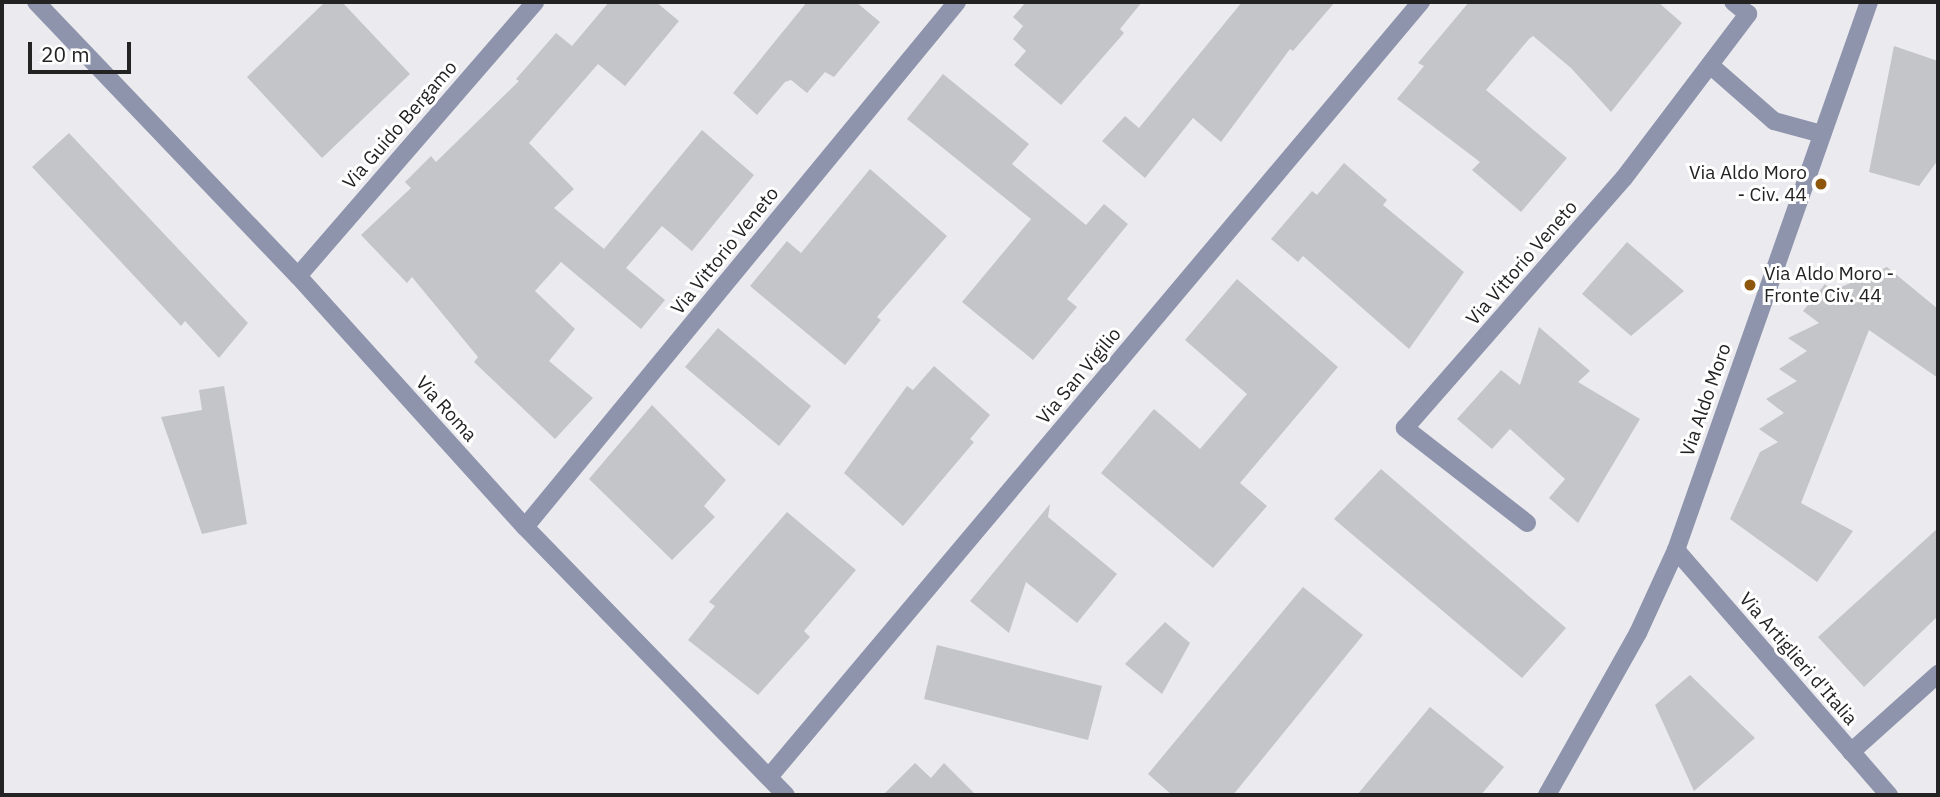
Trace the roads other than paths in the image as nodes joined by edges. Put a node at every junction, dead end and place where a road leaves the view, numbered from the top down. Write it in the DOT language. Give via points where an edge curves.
graph roads {
  1 [pos="36,2"];
  2 [pos="535,2"];
  3 [pos="957,2"];
  4 [pos="1421,2"];
  5 [pos="1732,2"];
  6 [pos="1869,2"];
  7 [pos="1710,65"];
  8 [pos="1822,134"];
  9 [pos="298,276"];
  10 [pos="1527,523"];
  11 [pos="525,527"];
  12 [pos="1676,550"];
  13 [pos="1938,674"];
  14 [pos="1851,752"];
  15 [pos="769,777"];
  16 [pos="786,795"];
  17 [pos="1547,795"];
  18 [pos="1889,795"];
  1 -- 9 [label="street, Via Roma"];
  2 -- 9 [label="street, Via Guido Bergamo"];
  3 -- 11 [label="street, Via Vittorio Veneto"];
  4 -- 15 [label="street, Via San Vigilio"];
  5 -- 7 [label="street, Via Vittorio Veneto" via="1748,15"];
  6 -- 8 [label="street, Via Aldo Moro"];
  7 -- 8 [label="street" via="1774,121"];
  7 -- 10 [label="street, Via Vittorio Veneto" via="1624,178 1405,428"];
  8 -- 12 [label="street, Via Aldo Moro"];
  9 -- 11 [label="street, Via Roma"];
  11 -- 15 [label="street, Via Roma"];
  12 -- 14 [label="street, Via Artiglieri d'Italia"];
  12 -- 17 [label="street, Via Aldo Moro" via="1638,634"];
  13 -- 14 [label="street"];
  14 -- 18 [label="street, Via Artiglieri d'Italia"];
  15 -- 16 [label="street, Via Roma"];
}
